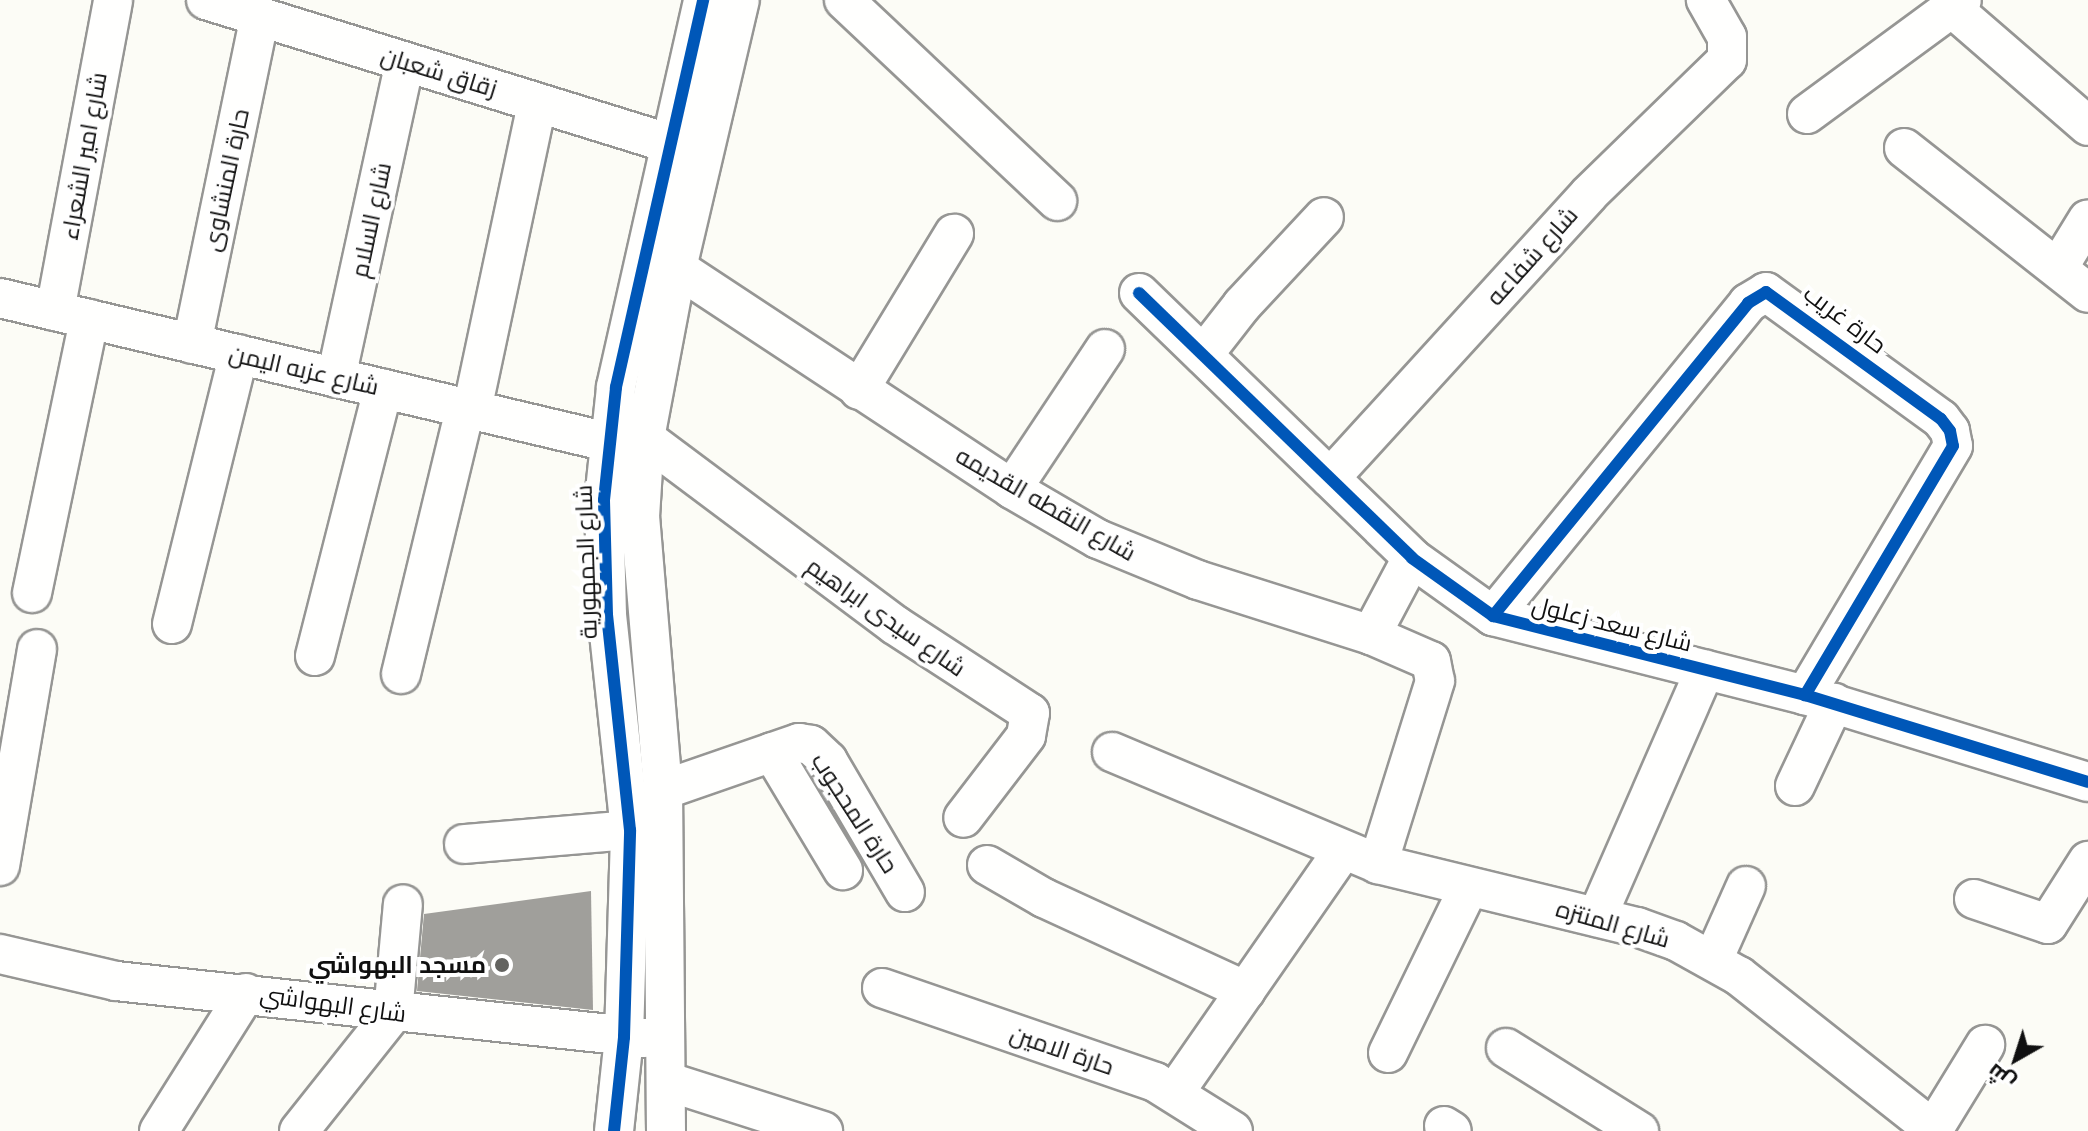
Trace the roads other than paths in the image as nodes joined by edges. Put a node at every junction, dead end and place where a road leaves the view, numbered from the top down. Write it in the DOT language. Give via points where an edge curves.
graph roads {
  1 [pos="113,0"];
  2 [pos="206,0"];
  3 [pos="740,0"];
  4 [pos="844,0"];
  5 [pos="1706,0"];
  6 [pos="696,3"];
  7 [pos="1957,4"];
  8 [pos="260,16"];
  9 [pos="405,62"];
  10 [pos="537,103"];
  11 [pos="1807,114"];
  12 [pos="2088,126"];
  13 [pos="673,145"];
  14 [pos="1904,148"];
  15 [pos="1057,201"];
  16 [pos="1324,217"];
  17 [pos="2088,219"];
  18 [pos="954,234"];
  19 [pos="677,268"];
  20 [pos="2058,268"];
  21 [pos="1139,293"];
  22 [pos="2088,293"];
  23 [pos="0,298"];
  24 [pos="72,315"];
  25 [pos="192,344"];
  26 [pos="1105,349"];
  27 [pos="239,354"];
  28 [pos="1203,355"];
  29 [pos="336,378"];
  30 [pos="383,389"];
  31 [pos="859,390"];
  32 [pos="469,409"];
  33 [pos="626,440"];
  34 [pos="1330,478"];
  35 [pos="1012,489"];
  36 [pos="1412,558"];
  37 [pos="32,593"];
  38 [pos="1493,616"];
  39 [pos="172,624"];
  40 [pos="1371,635"];
  41 [pos="37,649"];
  42 [pos="315,656"];
  43 [pos="1705,670"];
  44 [pos="401,674"];
  45 [pos="1819,699"];
  46 [pos="772,752"];
  47 [pos="1112,752"];
  48 [pos="2088,782"];
  49 [pos="1795,786"];
  50 [pos="663,790"];
  51 [pos="963,818"];
  52 [pos="630,830"];
  53 [pos="464,844"];
  54 [pos="1342,852"];
  55 [pos="2088,861"];
  56 [pos="1378,864"];
  57 [pos="987,865"];
  58 [pos="0,866"];
  59 [pos="843,870"];
  60 [pos="1746,886"];
  61 [pos="1468,889"];
  62 [pos="905,892"];
  63 [pos="1974,899"];
  64 [pos="403,904"];
  65 [pos="1597,917"];
  66 [pos="0,954"];
  67 [pos="1713,960"];
  68 [pos="882,988"];
  69 [pos="1246,991"];
  70 [pos="246,993"];
  71 [pos="393,1013"];
  72 [pos="624,1037"];
  73 [pos="668,1039"];
  74 [pos="1985,1045"];
  75 [pos="1506,1048"];
  76 [pos="1388,1053"];
  77 [pos="666,1081"];
  78 [pos="1175,1092"];
  79 [pos="1925,1128"];
  80 [pos="159,1131"];
  81 [pos="299,1131"];
  82 [pos="614,1131"];
  83 [pos="666,1131"];
  84 [pos="823,1131"];
  85 [pos="1233,1131"];
  86 [pos="1639,1131"];
  1 -- 24 [label="street, شارع امير الشعراء"];
  2 -- 8 [label="street, زقاق شعبان"];
  3 -- 19 [label="street, شارع الجمهورية"];
  4 -- 15 [label="street"];
  5 -- 34 [label="street, شارع شفاعه" via="1727,37 1727,60 1589,194"];
  6 -- 13 [label="street, شارع الجمهورية"];
  7 -- 11 [label="street"];
  7 -- 12 [label="street"];
  8 -- 9 [label="street, زقاق شعبان"];
  8 -- 25 [label="street, حارة المنشاوى"];
  9 -- 10 [label="street, زقاق شعبان"];
  9 -- 29 [label="street, شارع السلام"];
  10 -- 13 [label="street, زقاق شعبان"];
  10 -- 32 [label="street"];
  13 -- 33 [label="street, شارع الجمهورية"];
  14 -- 20 [label="street"];
  16 -- 28 [label="street"];
  17 -- 20 [label="street"];
  18 -- 31 [label="street"];
  19 -- 31 [label="street, شارع النقطه القديمه"];
  19 -- 33 [label="street, شارع الجمهورية"];
  20 -- 22 [label="street"];
  21 -- 28 [label="street, شارع سعد زعلول"];
  23 -- 24 [label="street, شارع عزبه اليمن"];
  24 -- 25 [label="street, شارع عزبه اليمن"];
  24 -- 37 [label="street, شارع امير الشعراء"];
  25 -- 27 [label="street, شارع عزبه اليمن"];
  26 -- 35 [label="street"];
  27 -- 29 [label="street, شارع عزبه اليمن"];
  27 -- 39 [label="street"];
  28 -- 34 [label="street, شارع سعد زعلول"];
  29 -- 30 [label="street, شارع عزبه اليمن"];
  30 -- 32 [label="street, شارع عزبه اليمن"];
  30 -- 42 [label="street"];
  31 -- 35 [label="street, شارع النقطه القديمه"];
  32 -- 33 [label="street, شارع عزبه اليمن"];
  32 -- 44 [label="street"];
  33 -- 50 [label="street, شارع الجمهورية" via="640,517"];
  33 -- 51 [label="street, شارع سيدى ابراهيم" via="1030,713 1026,736"];
  33 -- 52 [label="street, شارع الجمهورية" via="604,572"];
  34 -- 36 [label="street, شارع سعد زعلول"];
  35 -- 40 [label="street, شارع النقطه القديمه" via="1148,561"];
  36 -- 38 [label="street, شارع سعد زعلول"];
  36 -- 40 [label="street"];
  38 -- 43 [label="street, شارع سعد زعلول"];
  38 -- 45 [label="street, حارة غريب" via="1748,303 1766,292 1941,419 1953,446"];
  40 -- 56 [label="street, شارع النقطه القديمه" via="1423,655 1435,671"];
  41 -- 58 [label="street"];
  43 -- 45 [label="street, شارع سعد زعلول"];
  43 -- 65 [label="street"];
  45 -- 48 [label="street, شارع سعد زعلول"];
  45 -- 49 [label="street"];
  46 -- 50 [label="street, حارة المحجوب"];
  46 -- 59 [label="street"];
  46 -- 62 [label="street, حارة المحجوب" via="799,743 821,752"];
  47 -- 54 [label="street, شارع المنتزه"];
  50 -- 73 [label="street, شارع الجمهورية"];
  52 -- 53 [label="street"];
  52 -- 72 [label="street, شارع الجمهورية"];
  54 -- 56 [label="street, شارع المنتزه"];
  54 -- 69 [label="street"];
  55 -- 63 [label="street" via="2048,924"];
  56 -- 61 [label="street, شارع المنتزه"];
  57 -- 69 [label="street" via="1044,898"];
  60 -- 67 [label="street"];
  61 -- 65 [label="street, شارع المنتزه"];
  61 -- 76 [label="street"];
  64 -- 71 [label="street"];
  65 -- 67 [label="street, شارع المنتزه" via="1637,927"];
  66 -- 70 [label="street, شارع البهواشي" via="116,981"];
  67 -- 79 [label="street, شارع المنتزه"];
  68 -- 78 [label="street, حارة الامين"];
  69 -- 78 [label="street"];
  70 -- 71 [label="street, شارع البهواشي"];
  70 -- 80 [label="street"];
  71 -- 72 [label="street, شارع البهواشي"];
  71 -- 81 [label="street"];
  72 -- 73 [label="street, شارع البهواشي"];
  72 -- 82 [label="street, شارع الجمهورية"];
  73 -- 77 [label="street, شارع الجمهورية"];
  74 -- 79 [label="street"];
  75 -- 86 [label="street"];
  77 -- 83 [label="street, شارع الجمهورية"];
  77 -- 84 [label="street"];
  78 -- 85 [label="street, حارة الامين"];
}
